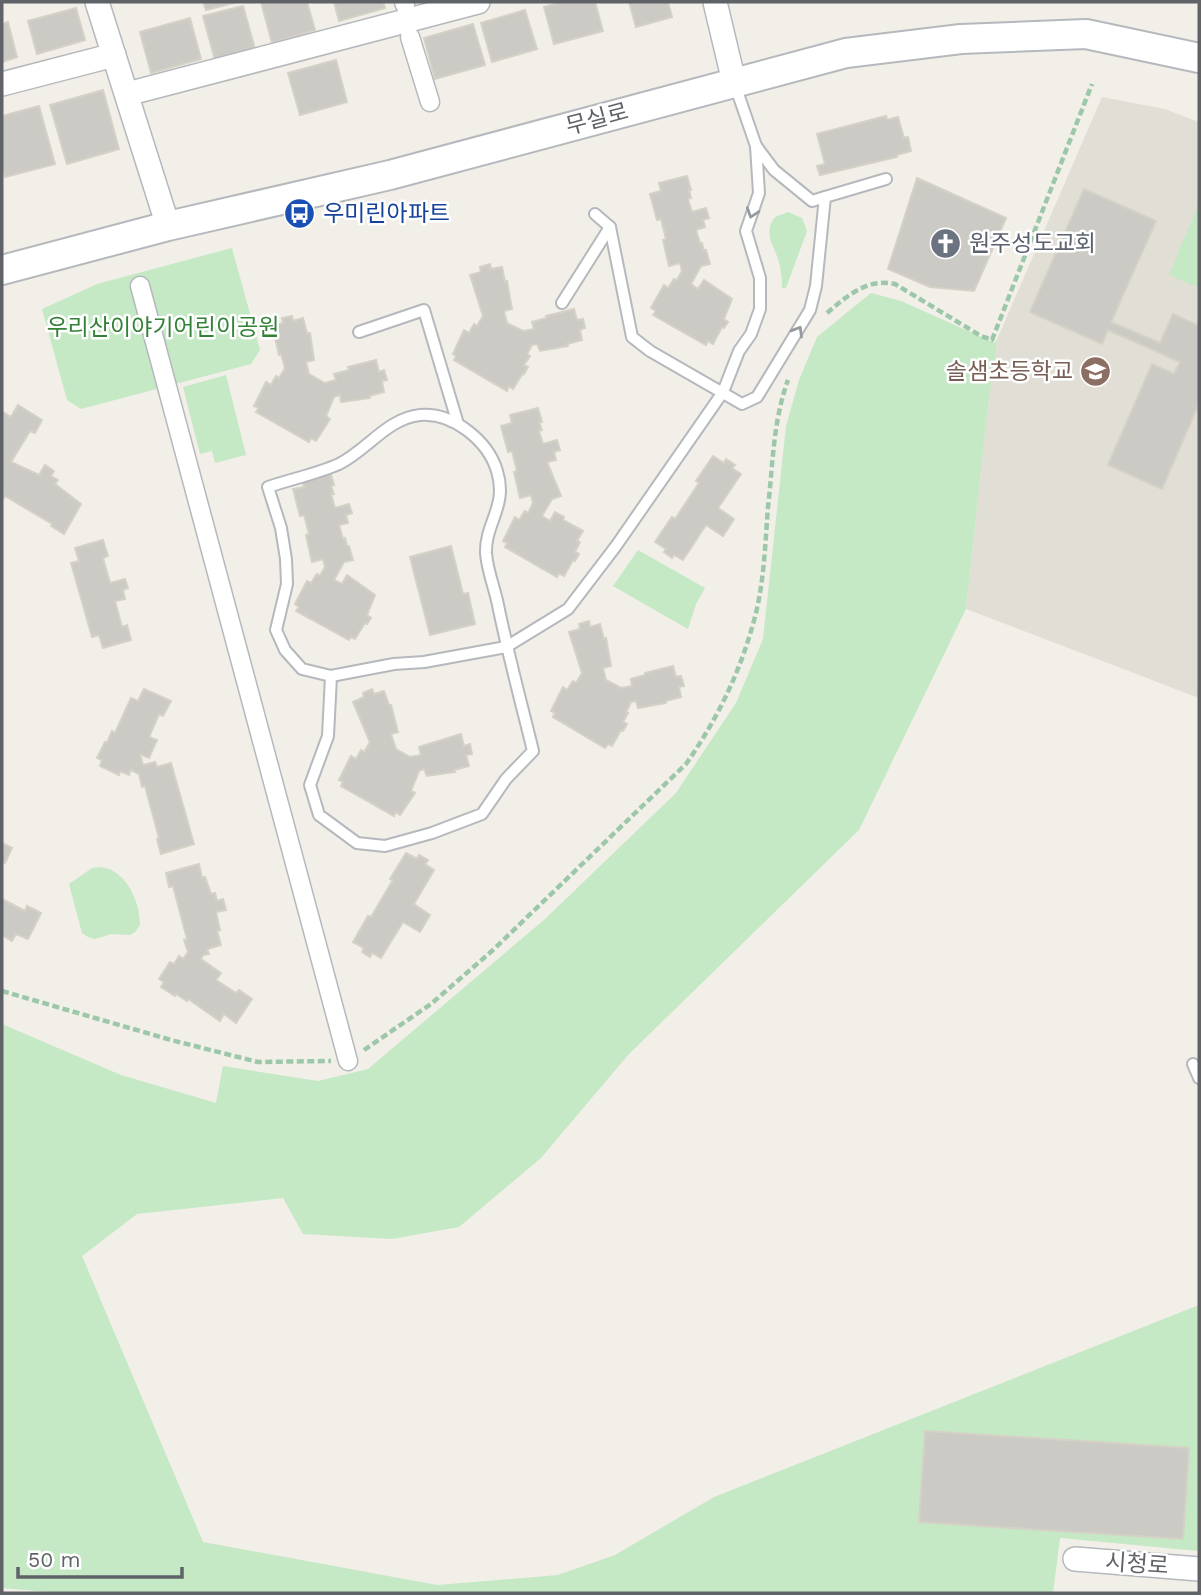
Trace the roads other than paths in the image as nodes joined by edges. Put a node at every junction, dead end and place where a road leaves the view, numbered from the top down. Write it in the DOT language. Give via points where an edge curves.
graph roads {
  1 [pos="96,2"];
  2 [pos="478,2"];
  3 [pos="715,2"];
  4 [pos="410,37"];
  5 [pos="114,55"];
  6 [pos="1199,58"];
  7 [pos="734,82"];
  8 [pos="2,84"];
  9 [pos="127,94"];
  10 [pos="430,102"];
  11 [pos="755,146"];
  12 [pos="886,178"];
  13 [pos="825,197"];
  14 [pos="595,214"];
  15 [pos="169,226"];
  16 [pos="610,226"];
  17 [pos="2,270"];
  18 [pos="140,286"];
  19 [pos="562,303"];
  20 [pos="359,332"];
  21 [pos="723,392"];
  22 [pos="458,424"];
  23 [pos="506,647"];
  24 [pos="331,676"];
  25 [pos="348,1061"];
  26 [pos="1193,1064"];
  27 [pos="1199,1078"];
  28 [pos="1075,1559"];
  29 [pos="1199,1569"];
  1 -- 5 [label="street"];
  2 -- 9 [label="street"];
  3 -- 7 [label="street"];
  4 -- 10 [label="street"];
  5 -- 8 [label="street"];
  5 -- 9 [label="street"];
  6 -- 7 [label="street, 무실로" via="1086,34 961,38 846,53"];
  7 -- 11 [label="lane"];
  7 -- 15 [label="street, 무실로" via="390,175"];
  9 -- 15 [label="street"];
  11 -- 13 [label="lane" via="774,170 812,201"];
  11 -- 21 [label="lane, one-way" via="759,193 746,231 760,278 760,309"];
  12 -- 13 [label="lane"];
  21 -- 13 [label="lane, one-way" via="742,404 757,397 810,310"];
  14 -- 16 [label="lane"];
  15 -- 17 [label="street, 무실로"];
  16 -- 19 [label="lane"];
  16 -- 21 [label="lane" via="632,337"];
  18 -- 25 [label="street"];
  20 -- 22 [label="lane" via="424,310"];
  21 -- 23 [label="lane" via="568,609"];
  22 -- 23 [label="lane" via="488,450 497,470 499,509 486,553"];
  22 -- 24 [label="lane" via="428,415 403,419 338,464 268,486 286,559 287,584 276,630 285,650 302,669"];
  23 -- 24 [label="lane"];
  23 -- 24 [label="lane" via="533,751 482,814 385,846 357,843 325,821 312,795 310,785 328,736"];
  26 -- 27 [label="lane"];
  28 -- 29 [label="street, 시청로"];
}
